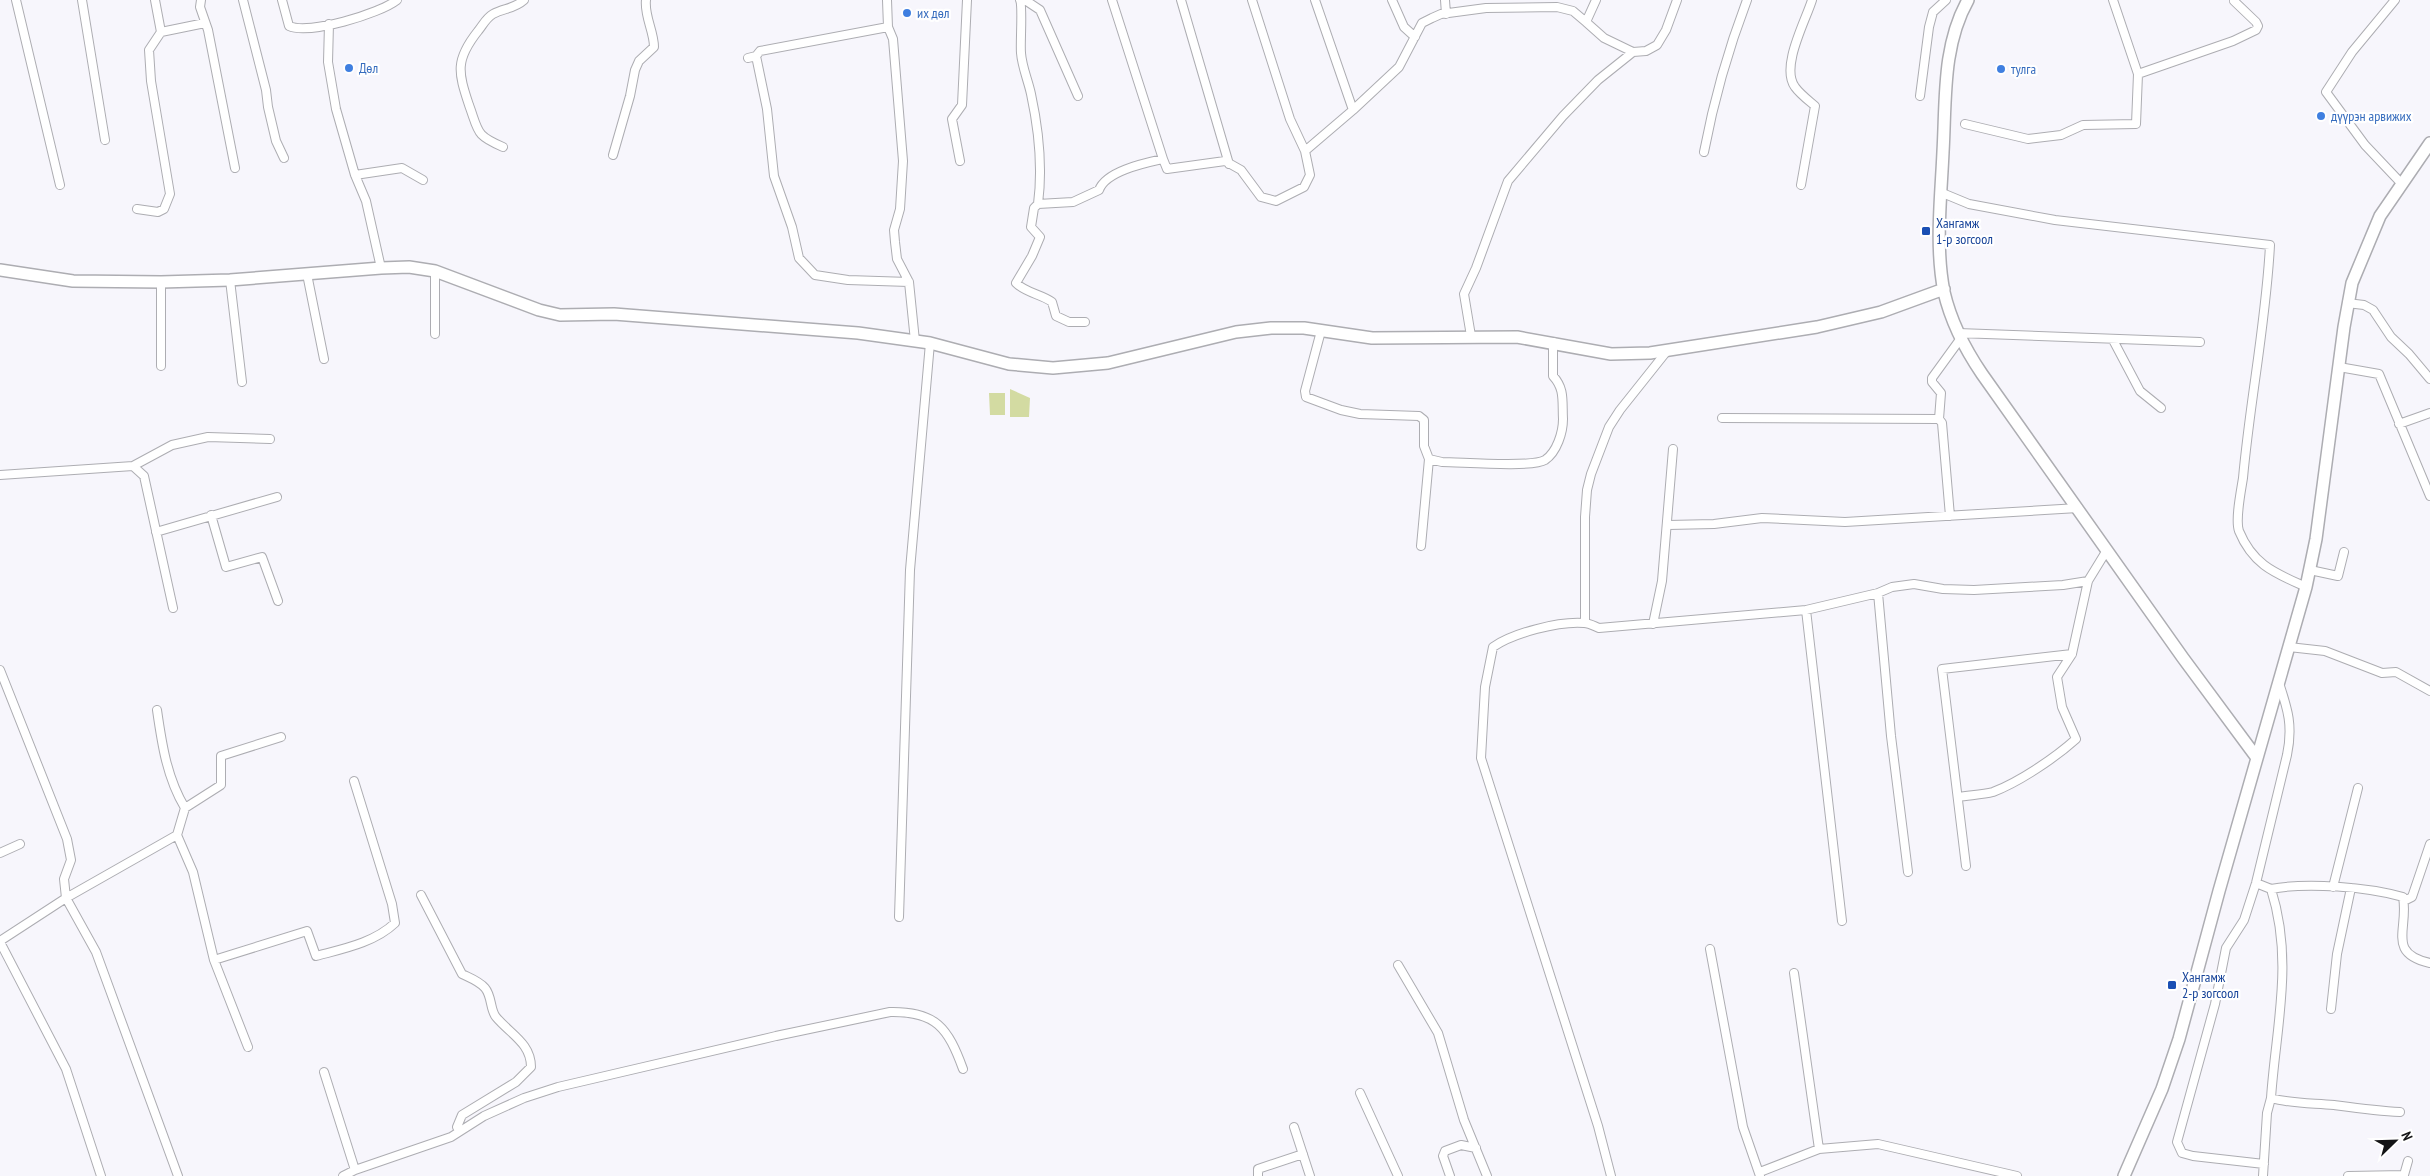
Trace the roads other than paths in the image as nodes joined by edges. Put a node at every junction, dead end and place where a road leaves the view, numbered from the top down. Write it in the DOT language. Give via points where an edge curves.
graph roads {
  1 [pos="16,0"];
  2 [pos="82,0"];
  3 [pos="155,0"];
  4 [pos="201,0"];
  5 [pos="243,0"];
  6 [pos="282,0"];
  7 [pos="397,0"];
  8 [pos="524,0"];
  9 [pos="646,0"];
  10 [pos="887,0"];
  11 [pos="966,0"];
  12 [pos="1020,0"];
  13 [pos="1025,0"];
  14 [pos="1112,0"];
  15 [pos="1181,0"];
  16 [pos="1252,0"];
  17 [pos="1314,0"];
  18 [pos="1392,0"];
  19 [pos="1445,0"];
  20 [pos="1596,0"];
  21 [pos="1677,0"];
  22 [pos="1747,0"];
  23 [pos="1812,0"];
  24 [pos="1946,0"];
  25 [pos="1968,0"];
  26 [pos="2113,0"];
  27 [pos="2395,0"];
  28 [pos="2234,1"];
  29 [pos="1557,3"];
  30 [pos="1495,4"];
  31 [pos="1446,14"];
  32 [pos="1586,22"];
  33 [pos="205,23"];
  34 [pos="329,24"];
  35 [pos="888,26"];
  36 [pos="161,32"];
  37 [pos="1415,37"];
  38 [pos="1633,52"];
  39 [pos="2138,74"];
  40 [pos="1078,96"];
  41 [pos="1920,96"];
  42 [pos="1353,110"];
  43 [pos="1965,124"];
  44 [pos="105,140"];
  45 [pos="2430,143"];
  46 [pos="503,147"];
  47 [pos="1305,151"];
  48 [pos="1704,152"];
  49 [pos="613,155"];
  50 [pos="284,158"];
  51 [pos="1163,159"];
  52 [pos="960,161"];
  53 [pos="1230,164"];
  54 [pos="235,168"];
  55 [pos="355,175"];
  56 [pos="423,180"];
  57 [pos="2401,183"];
  58 [pos="60,185"];
  59 [pos="1801,185"];
  60 [pos="1940,192"];
  61 [pos="1038,204"];
  62 [pos="137,209"];
  63 [pos="381,268"];
  64 [pos="0,270"];
  65 [pos="435,271"];
  66 [pos="307,274"];
  67 [pos="230,280"];
  68 [pos="161,282"];
  69 [pos="909,282"];
  70 [pos="1944,289"];
  71 [pos="2347,303"];
  72 [pos="1085,322"];
  73 [pos="1321,331"];
  74 [pos="436,334"];
  75 [pos="1471,336"];
  76 [pos="1959,336"];
  77 [pos="2113,340"];
  78 [pos="915,341"];
  79 [pos="1553,342"];
  80 [pos="2200,342"];
  81 [pos="930,343"];
  82 [pos="1668,351"];
  83 [pos="324,359"];
  84 [pos="161,366"];
  85 [pos="2339,367"];
  86 [pos="2430,379"];
  87 [pos="242,382"];
  88 [pos="2161,408"];
  89 [pos="2430,414"];
  90 [pos="1722,418"];
  91 [pos="1939,419"];
  92 [pos="2399,424"];
  93 [pos="270,439"];
  94 [pos="1673,449"];
  95 [pos="1429,459"];
  96 [pos="132,466"];
  97 [pos="0,475"];
  98 [pos="2430,496"];
  99 [pos="278,497"];
  100 [pos="2078,508"];
  101 [pos="211,515"];
  102 [pos="1950,516"];
  103 [pos="1668,524"];
  104 [pos="156,532"];
  105 [pos="1421,546"];
  106 [pos="2107,550"];
  107 [pos="2344,552"];
  108 [pos="2310,570"];
  109 [pos="2088,581"];
  110 [pos="2306,587"];
  111 [pos="1878,593"];
  112 [pos="278,601"];
  113 [pos="173,608"];
  114 [pos="1806,610"];
  115 [pos="1585,623"];
  116 [pos="1654,624"];
  117 [pos="2289,647"];
  118 [pos="2072,654"];
  119 [pos="0,670"];
  120 [pos="2278,683"];
  121 [pos="2430,691"];
  122 [pos="157,710"];
  123 [pos="281,736"];
  124 [pos="2256,758"];
  125 [pos="354,781"];
  126 [pos="2358,788"];
  127 [pos="1958,797"];
  128 [pos="185,808"];
  129 [pos="177,835"];
  130 [pos="20,844"];
  131 [pos="2430,844"];
  132 [pos="0,853"];
  133 [pos="1966,866"];
  134 [pos="1908,872"];
  135 [pos="2256,883"];
  136 [pos="2332,887"];
  137 [pos="2351,888"];
  138 [pos="2271,889"];
  139 [pos="421,895"];
  140 [pos="66,898"];
  141 [pos="2404,901"];
  142 [pos="899,918"];
  143 [pos="1842,921"];
  144 [pos="0,941"];
  145 [pos="1710,949"];
  146 [pos="214,960"];
  147 [pos="2430,963"];
  148 [pos="1398,965"];
  149 [pos="1794,974"];
  150 [pos="2331,1009"];
  151 [pos="248,1048"];
  152 [pos="963,1069"];
  153 [pos="324,1072"];
  154 [pos="1360,1093"];
  155 [pos="2271,1098"];
  156 [pos="2400,1112"];
  157 [pos="1294,1127"];
  158 [pos="459,1131"];
  159 [pos="1476,1148"];
  160 [pos="1819,1149"];
  161 [pos="1302,1154"];
  162 [pos="2408,1161"];
  163 [pos="2264,1164"];
  164 [pos="355,1170"];
  165 [pos="1760,1174"];
  166 [pos="101,1176"];
  167 [pos="178,1176"];
  168 [pos="343,1176"];
  169 [pos="1258,1176"];
  170 [pos="1310,1176"];
  171 [pos="1398,1176"];
  172 [pos="1450,1176"];
  173 [pos="1487,1176"];
  174 [pos="1611,1176"];
  175 [pos="2017,1176"];
  176 [pos="2124,1176"];
  177 [pos="2263,1176"];
  178 [pos="2348,1176"];
  1 -- 58 [label="street"];
  2 -- 44 [label="street"];
  3 -- 36 [label="street"];
  4 -- 33 [label="street"];
  5 -- 50 [label="street" via="272,124"];
  6 -- 34 [label="street" via="289,26 297,30"];
  7 -- 34 [label="street" via="388,7 348,22"];
  8 -- 46 [label="street" via="510,10 489,17 460,60 462,87 475,126 482,138"];
  9 -- 49 [label="street" via="654,47 635,70"];
  10 -- 35 [label="street"];
  11 -- 52 [label="street" via="962,104 952,119"];
  12 -- 61 [label="street" via="1021,53 1031,95 1042,172"];
  13 -- 40 [label="street" via="1040,10"];
  14 -- 51 [label="street"];
  15 -- 53 [label="street"];
  16 -- 47 [label="street" via="1290,119"];
  17 -- 42 [label="street"];
  18 -- 37 [label="street" via="1404,27"];
  19 -- 31 [label="street"];
  20 -- 32 [label="street"];
  21 -- 38 [label="street" via="1657,45 1646,51"];
  22 -- 48 [label="street" via="1714,102"];
  23 -- 59 [label="street" via="1797,40 1791,74 1794,86 1815,106"];
  24 -- 41 [label="street" via="1933,12 1931,19"];
  25 -- 60 [label="street" via="1954,32 1948,61"];
  26 -- 39 [label="street"];
  27 -- 57 [label="street" via="2352,52 2326,92 2365,145"];
  28 -- 39 [label="street" via="2256,22 2256,30"];
  29 -- 30 [label="street"];
  29 -- 32 [label="street"];
  30 -- 31 [label="street"];
  31 -- 37 [label="street" via="1422,23"];
  32 -- 38 [label="street" via="1604,38"];
  33 -- 36 [label="street"];
  33 -- 54 [label="street"];
  34 -- 55 [label="street" via="328,62 332,89"];
  35 -- 69 [label="street" via="893,40 903,161 900,208 894,230 897,259"];
  35 -- 69 [label="street" via="760,51 752,57 767,109 774,176 799,258 815,275 848,280"];
  36 -- 62 [label="street" via="149,50 170,194 164,209 158,212"];
  37 -- 42 [label="street" via="1401,64"];
  38 -- 75 [label="street" via="1579,99 1508,181 1464,294"];
  39 -- 43 [label="street" via="2136,124 2083,125 2060,135 2028,139"];
  42 -- 47 [label="street"];
  45 -- 57 [label="street"];
  47 -- 53 [label="street" via="1310,175 1304,187 1276,201 1262,197 1241,170"];
  51 -- 53 [label="street" via="1167,170 1225,161"];
  51 -- 61 [label="street" via="1117,173 1098,190 1073,202"];
  55 -- 56 [label="street" via="402,168"];
  55 -- 63 [label="street" via="366,202"];
  57 -- 71 [label="street" via="2369,238"];
  60 -- 70 [label="street"];
  60 -- 110 [label="street" via="1969,204 2056,220 2270,245 2238,528 2252,555 2261,564"];
  61 -- 72 [label="street" via="1034,208 1031,227 1040,237 1016,282 1024,290 1052,302 1056,316 1069,322"];
  63 -- 65 [label="street" via="409,267"];
  63 -- 66 [label="street"];
  64 -- 68 [label="street" via="73,281"];
  65 -- 74 [label="street"];
  65 -- 78 [label="street" via="538,310 560,315 614,314 858,333"];
  66 -- 67 [label="street"];
  66 -- 83 [label="street"];
  67 -- 68 [label="street"];
  67 -- 87 [label="street"];
  68 -- 84 [label="street"];
  69 -- 78 [label="street"];
  70 -- 76 [label="street"];
  70 -- 82 [label="street" via="1881,312 1826,325"];
  71 -- 85 [label="street"];
  71 -- 86 [label="street" via="2373,310 2391,337"];
  73 -- 75 [label="street" via="1372,338"];
  73 -- 81 [label="street" via="1254,329 1078,367 1009,364"];
  73 -- 95 [label="street" via="1306,397 1360,414 1419,416 1424,420 1424,446"];
  75 -- 79 [label="street"];
  76 -- 77 [label="street"];
  76 -- 91 [label="street" via="1932,378 1941,393"];
  76 -- 100 [label="street" via="1982,374"];
  77 -- 80 [label="street"];
  77 -- 88 [label="street" via="2140,391"];
  78 -- 81 [label="street"];
  79 -- 82 [label="street" via="1611,354"];
  79 -- 95 [label="street" via="1553,376 1561,385 1563,430 1545,460 1530,463"];
  81 -- 142 [label="street" via="910,570"];
  82 -- 115 [label="street" via="1620,410 1591,474 1585,517"];
  85 -- 92 [label="street" via="2379,374"];
  85 -- 108 [label="street"];
  89 -- 92 [label="street"];
  90 -- 91 [label="street"];
  91 -- 102 [label="street" via="1942,423"];
  92 -- 98 [label="street"];
  93 -- 96 [label="street" via="208,437 172,445"];
  94 -- 103 [label="street"];
  95 -- 105 [label="street"];
  96 -- 97 [label="street"];
  96 -- 104 [label="street" via="144,476"];
  99 -- 101 [label="street"];
  100 -- 102 [label="street"];
  100 -- 106 [label="street"];
  101 -- 104 [label="street"];
  101 -- 112 [label="street" via="226,567 262,558"];
  102 -- 103 [label="street" via="1845,522 1762,518 1714,524"];
  103 -- 116 [label="street"];
  104 -- 113 [label="street"];
  106 -- 109 [label="street"];
  106 -- 124 [label="street"];
  107 -- 108 [label="street" via="2338,576"];
  108 -- 110 [label="street"];
  109 -- 111 [label="street" via="1974,590 1943,590 1914,584"];
  109 -- 118 [label="street"];
  110 -- 117 [label="street"];
  111 -- 114 [label="street"];
  111 -- 134 [label="street"];
  114 -- 116 [label="street"];
  114 -- 143 [label="street"];
  115 -- 116 [label="street" via="1599,628"];
  115 -- 174 [label="street" via="1553,625 1510,638 1494,648 1485,687 1481,758"];
  117 -- 120 [label="street"];
  117 -- 121 [label="street" via="2324,651 2382,673 2396,672"];
  118 -- 127 [label="street" via="2057,677 2062,707 2076,739 2048,762 2018,780 1992,792"];
  118 -- 127 [label="street" via="1942,669"];
  119 -- 140 [label="street" via="67,839 71,860 64,879"];
  120 -- 124 [label="street"];
  120 -- 135 [label="street" via="2290,715 2290,737"];
  122 -- 128 [label="street" via="165,760"];
  123 -- 128 [label="street" via="221,756 221,786"];
  124 -- 176 [label="street" via="2179,1039 2162,1089"];
  125 -- 146 [label="street" via="392,904 395,924 354,946 316,956 306,931"];
  126 -- 136 [label="street"];
  127 -- 133 [label="street"];
  128 -- 129 [label="street"];
  129 -- 140 [label="street"];
  129 -- 146 [label="street" via="193,872"];
  130 -- 132 [label="street"];
  131 -- 141 [label="street" via="2412,897"];
  135 -- 138 [label="street"];
  135 -- 163 [label="street" via="2244,920 2226,948 2215,1004 2177,1142 2182,1153 2193,1156"];
  136 -- 137 [label="street"];
  136 -- 138 [label="street"];
  137 -- 141 [label="street" via="2384,891 2403,896"];
  137 -- 150 [label="street" via="2337,954"];
  138 -- 155 [label="street" via="2283,941"];
  139 -- 158 [label="street" via="462,974 487,989 495,1016 531,1056 531,1067 516,1082 462,1115 457,1127"];
  140 -- 144 [label="street"];
  140 -- 167 [label="street" via="96,952"];
  141 -- 147 [label="street" via="2402,938 2405,951 2415,959"];
  144 -- 166 [label="street" via="66,1069"];
  145 -- 165 [label="street" via="1742,1126"];
  146 -- 151 [label="street"];
  148 -- 159 [label="street" via="1438,1033 1464,1120"];
  149 -- 160 [label="street"];
  152 -- 158 [label="street" via="953,1043 939,1025 925,1015 890,1012 558,1087 524,1098"];
  153 -- 164 [label="street"];
  154 -- 171 [label="street"];
  155 -- 156 [label="street" via="2284,1102"];
  155 -- 163 [label="street"];
  157 -- 161 [label="street"];
  158 -- 164 [label="street" via="451,1137"];
  159 -- 172 [label="street" via="1461,1145 1446,1150 1443,1156"];
  159 -- 173 [label="street"];
  160 -- 165 [label="street"];
  160 -- 175 [label="street" via="1878,1144"];
  161 -- 169 [label="street" via="1258,1169"];
  161 -- 170 [label="street"];
  162 -- 178 [label="street" via="2404,1175"];
  163 -- 177 [label="street"];
  164 -- 168 [label="street"];
}
